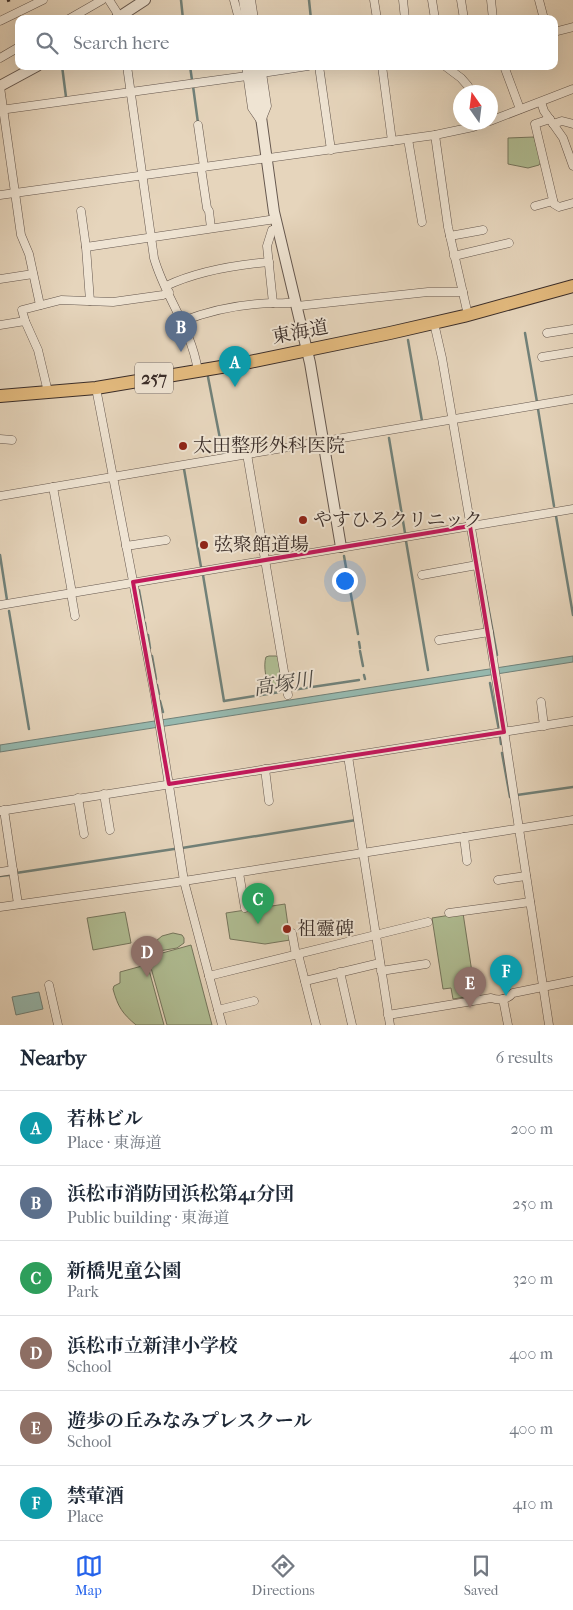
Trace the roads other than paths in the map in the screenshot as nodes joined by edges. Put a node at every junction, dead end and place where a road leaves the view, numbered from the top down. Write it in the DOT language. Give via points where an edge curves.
graph roads {
  1 [pos="43,0"];
  2 [pos="102,0"];
  3 [pos="109,0"];
  4 [pos="145,0"];
  5 [pos="234,0"];
  6 [pos="374,0"];
  7 [pos="403,0"];
  8 [pos="432,0"];
  9 [pos="461,0"];
  10 [pos="491,0"];
  11 [pos="539,0"];
  12 [pos="247,3"];
  13 [pos="76,15"];
  14 [pos="116,15"];
  15 [pos="122,15"];
  16 [pos="238,15"];
  17 [pos="252,15"];
  18 [pos="376,15"];
  19 [pos="405,15"];
  20 [pos="434,15"];
  21 [pos="463,15"];
  22 [pos="493,15"];
  23 [pos="543,15"];
  24 [pos="0,21"];
  25 [pos="573,27"];
  26 [pos="558,31"];
  27 [pos="15,49"];
  28 [pos="0,58"];
  29 [pos="30,70"];
  30 [pos="128,70"];
  31 [pos="246,70"];
  32 [pos="259,70"];
  33 [pos="320,70"];
  34 [pos="383,70"];
  35 [pos="450,70"];
  36 [pos="505,70"];
  37 [pos="247,76"];
  38 [pos="467,85"];
  39 [pos="0,86"];
  40 [pos="573,90"];
  41 [pos="131,92"];
  42 [pos="541,102"];
  43 [pos="520,109"];
  44 [pos="2,110"];
  45 [pos="498,117"];
  46 [pos="261,121"];
  47 [pos="551,122"];
  48 [pos="573,124"];
  49 [pos="198,125"];
  50 [pos="462,130"];
  51 [pos="435,135"];
  52 [pos="408,139"];
  53 [pos="392,141"];
  54 [pos="330,150"];
  55 [pos="266,159"];
  56 [pos="573,166"];
  57 [pos="202,168"];
  58 [pos="142,176"];
  59 [pos="15,193"];
  60 [pos="0,196"];
  61 [pos="553,201"];
  62 [pos="573,203"];
  63 [pos="535,206"];
  64 [pos="81,211"];
  65 [pos="422,222"];
  66 [pos="277,224"];
  67 [pos="212,228"];
  68 [pos="483,230"];
  69 [pos="450,236"];
  70 [pos="151,237"];
  71 [pos="509,243"];
  72 [pos="86,247"];
  73 [pos="454,256"];
  74 [pos="269,262"];
  75 [pos="33,274"];
  76 [pos="0,279"];
  77 [pos="573,286"];
  78 [pos="167,289"];
  79 [pos="462,292"];
  80 [pos="90,301"];
  81 [pos="273,303"];
  82 [pos="296,304"];
  83 [pos="40,305"];
  84 [pos="468,315"];
  85 [pos="25,322"];
  86 [pos="183,322"];
  87 [pos="434,323"];
  88 [pos="0,325"];
  89 [pos="573,329"];
  90 [pos="548,333"];
  91 [pos="307,350"];
  92 [pos="573,352"];
  93 [pos="542,357"];
  94 [pos="198,370"];
  95 [pos="96,388"];
  96 [pos="48,392"];
  97 [pos="0,396"];
  98 [pos="573,399"];
  99 [pos="452,420"];
  100 [pos="0,439"];
  101 [pos="12,440"];
  102 [pos="323,441"];
  103 [pos="247,454"];
  104 [pos="113,477"];
  105 [pos="53,487"];
  106 [pos="0,496"];
  107 [pos="573,508"];
  108 [pos="470,526"];
  109 [pos="166,540"];
  110 [pos="126,546"];
  111 [pos="341,547"];
  112 [pos="265,560"];
  113 [pos="477,565"];
  114 [pos="422,575"];
  115 [pos="133,582"];
  116 [pos="71,593"];
  117 [pos="0,605"];
  118 [pos="75,616"];
  119 [pos="489,632"];
  120 [pos="439,640"];
  121 [pos="288,694"];
  122 [pos="541,702"];
  123 [pos="573,721"];
  124 [pos="544,726"];
  125 [pos="504,732"];
  126 [pos="348,756"];
  127 [pos="264,769"];
  128 [pos="169,784"];
  129 [pos="104,794"];
  130 [pos="78,798"];
  131 [pos="269,801"];
  132 [pos="2,810"];
  133 [pos="573,820"];
  134 [pos="519,828"];
  135 [pos="110,830"];
  136 [pos="84,834"];
  137 [pos="464,837"];
  138 [pos="363,853"];
  139 [pos="467,861"];
  140 [pos="13,870"];
  141 [pos="0,872"];
  142 [pos="239,872"];
  143 [pos="526,876"];
  144 [pos="498,880"];
  145 [pos="184,881"];
  146 [pos="530,902"];
  147 [pos="18,904"];
  148 [pos="0,907"];
  149 [pos="245,908"];
  150 [pos="449,913"];
  151 [pos="428,922"];
  152 [pos="292,933"];
  153 [pos="376,935"];
  154 [pos="297,955"];
  155 [pos="426,964"];
  156 [pos="381,967"];
  157 [pos="340,972"];
  158 [pos="209,976"];
  159 [pos="305,981"];
  160 [pos="573,981"];
  161 [pos="49,985"];
  162 [pos="543,987"];
  163 [pos="503,999"];
  164 [pos="254,1001"];
  165 [pos="218,1010"];
  166 [pos="388,1015"];
  167 [pos="58,1025"];
  168 [pos="222,1025"];
  169 [pos="316,1025"];
  170 [pos="352,1025"];
  171 [pos="390,1025"];
  172 [pos="508,1025"];
  173 [pos="549,1025"];
  1 -- 24 [label="street"];
  2 -- 13 [label="street"];
  3 -- 14 [label="street"];
  4 -- 15 [label="street"];
  5 -- 16 [label="street"];
  6 -- 18 [label="street"];
  7 -- 19 [label="street"];
  8 -- 20 [label="street"];
  9 -- 21 [label="street"];
  10 -- 22 [label="street"];
  11 -- 23 [label="street"];
  12 -- 17 [label="street"];
  25 -- 26 [label="street"];
  27 -- 28 [label="street"];
  29 -- 39 [label="street"];
  30 -- 41 [label="street"];
  31 -- 37 [label="street"];
  32 -- 46 [label="street"];
  33 -- 54 [label="street"];
  34 -- 53 [label="street"];
  35 -- 38 [label="street"];
  36 -- 43 [label="street"];
  37 -- 41 [label="street"];
  37 -- 46 [label="street" via="252,110"];
  39 -- 44 [label="street"];
  40 -- 42 [label="street"];
  41 -- 44 [label="street"];
  41 -- 58 [label="street"];
  42 -- 43 [label="street"];
  42 -- 47 [label="street"];
  43 -- 45 [label="street"];
  44 -- 59 [label="street"];
  46 -- 55 [label="street"];
  47 -- 48 [label="street"];
  47 -- 56 [label="street" via="562,138"];
  47 -- 61 [label="street" via="534,124"];
  49 -- 57 [label="street"];
  50 -- 51 [label="street"];
  51 -- 52 [label="street"];
  51 -- 69 [label="street"];
  52 -- 53 [label="street"];
  52 -- 65 [label="street"];
  53 -- 54 [label="street"];
  54 -- 55 [label="street"];
  55 -- 57 [label="street"];
  55 -- 66 [label="street"];
  57 -- 58 [label="street"];
  57 -- 67 [label="street"];
  58 -- 59 [label="street"];
  58 -- 70 [label="street"];
  59 -- 60 [label="street"];
  59 -- 75 [label="street" via="22,238"];
  61 -- 62 [label="street" via="559,207"];
  61 -- 63 [label="street"];
  64 -- 72 [label="street"];
  66 -- 67 [label="street"];
  66 -- 74 [label="street" via="268,239"];
  66 -- 82 [label="street"];
  67 -- 70 [label="street"];
  68 -- 69 [label="street"];
  69 -- 73 [label="street"];
  70 -- 72 [label="street"];
  70 -- 78 [label="street" via="156,264"];
  71 -- 73 [label="street"];
  72 -- 80 [label="street"];
  73 -- 79 [label="street"];
  74 -- 78 [label="street" via="227,267"];
  74 -- 81 [label="street"];
  75 -- 76 [label="street"];
  75 -- 83 [label="street"];
  77 -- 84 [label="highway, 東海道 / 257"];
  78 -- 80 [label="street" via="163,295 113,302"];
  78 -- 86 [label="street"];
  79 -- 82 [label="street"];
  79 -- 84 [label="street"];
  80 -- 83 [label="street" via="61,300"];
  81 -- 82 [label="street"];
  81 -- 86 [label="street" via="217,310"];
  82 -- 91 [label="street"];
  83 -- 85 [label="street" via="22,310"];
  84 -- 87 [label="highway, 東海道 / 257"];
  85 -- 88 [label="street"];
  85 -- 96 [label="street" via="38,350"];
  86 -- 94 [label="street"];
  87 -- 91 [label="highway, 東海道 / 257"];
  87 -- 99 [label="street"];
  89 -- 90 [label="street"];
  91 -- 94 [label="highway, 東海道 / 257"];
  91 -- 102 [label="street"];
  92 -- 93 [label="street"];
  94 -- 95 [label="highway, 東海道 / 257"];
  95 -- 96 [label="highway, 東海道 / 257"];
  95 -- 104 [label="street"];
  96 -- 97 [label="highway, 東海道 / 257"];
  98 -- 99 [label="street"];
  99 -- 102 [label="street"];
  99 -- 108 [label="street"];
  100 -- 101 [label="street"];
  102 -- 103 [label="street"];
  102 -- 111 [label="street"];
  103 -- 104 [label="street"];
  103 -- 112 [label="street"];
  104 -- 105 [label="street"];
  104 -- 110 [label="street"];
  105 -- 106 [label="street"];
  105 -- 116 [label="street"];
  107 -- 108 [label="street"];
  108 -- 111 [label="street"];
  108 -- 113 [label="street"];
  109 -- 110 [label="street"];
  110 -- 115 [label="street"];
  111 -- 112 [label="street"];
  112 -- 115 [label="street"];
  112 -- 121 [label="street"];
  113 -- 114 [label="street"];
  113 -- 119 [label="street"];
  115 -- 116 [label="street"];
  115 -- 128 [label="street"];
  116 -- 117 [label="street"];
  116 -- 118 [label="street"];
  119 -- 120 [label="street"];
  119 -- 125 [label="street"];
  122 -- 124 [label="street"];
  123 -- 124 [label="street"];
  124 -- 125 [label="street"];
  125 -- 126 [label="street"];
  125 -- 134 [label="street"];
  126 -- 127 [label="street"];
  126 -- 138 [label="street"];
  127 -- 128 [label="street"];
  127 -- 131 [label="street"];
  128 -- 129 [label="street"];
  128 -- 145 [label="street"];
  129 -- 130 [label="street"];
  129 -- 135 [label="street"];
  130 -- 132 [label="street"];
  130 -- 136 [label="street"];
  132 -- 140 [label="street"];
  133 -- 134 [label="street"];
  134 -- 137 [label="street"];
  134 -- 143 [label="street"];
  137 -- 138 [label="street"];
  137 -- 139 [label="street"];
  138 -- 142 [label="street"];
  138 -- 153 [label="street"];
  140 -- 141 [label="street"];
  140 -- 147 [label="street"];
  142 -- 145 [label="street"];
  142 -- 149 [label="street"];
  143 -- 144 [label="street"];
  143 -- 146 [label="street"];
  145 -- 147 [label="street"];
  145 -- 158 [label="street"];
  146 -- 150 [label="street"];
  146 -- 162 [label="street"];
  147 -- 148 [label="street"];
  151 -- 153 [label="street"];
  152 -- 154 [label="street"];
  153 -- 154 [label="street"];
  153 -- 156 [label="street"];
  154 -- 158 [label="street"];
  154 -- 159 [label="street"];
  155 -- 156 [label="street"];
  156 -- 157 [label="street"];
  156 -- 166 [label="street"];
  157 -- 159 [label="street"];
  157 -- 170 [label="street"];
  158 -- 165 [label="street"];
  159 -- 169 [label="street"];
  160 -- 162 [label="street"];
  161 -- 167 [label="street"];
  162 -- 163 [label="street"];
  162 -- 173 [label="street"];
  163 -- 166 [label="street" via="491,998"];
  163 -- 172 [label="street"];
  164 -- 165 [label="street"];
  165 -- 168 [label="street"];
  166 -- 171 [label="street"];
}
